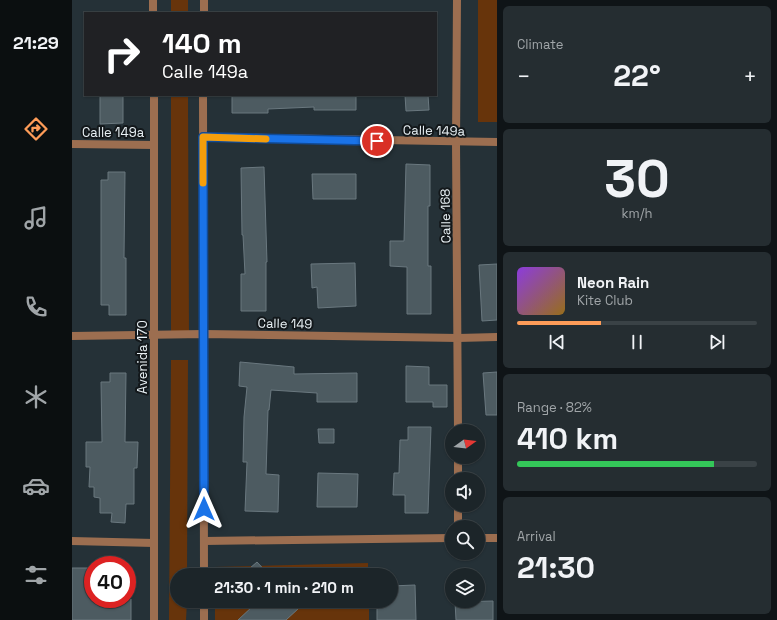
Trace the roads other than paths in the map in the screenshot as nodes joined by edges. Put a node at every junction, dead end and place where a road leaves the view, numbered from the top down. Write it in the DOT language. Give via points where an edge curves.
graph roads {
  1 [pos="153,0"];
  2 [pos="204,0"];
  3 [pos="457,0"];
  4 [pos="153,12"];
  5 [pos="204,12"];
  6 [pos="154,96"];
  7 [pos="204,96"];
  8 [pos="203,137"];
  9 [pos="456,142"];
  10 [pos="497,142"];
  11 [pos="72,144"];
  12 [pos="154,144"];
  13 [pos="204,334"];
  14 [pos="154,335"];
  15 [pos="72,336"];
  16 [pos="497,337"];
  17 [pos="458,338"];
  18 [pos="458,424"];
  19 [pos="445,538"];
  20 [pos="485,538"];
  21 [pos="497,538"];
  22 [pos="204,540"];
  23 [pos="72,541"];
  24 [pos="154,543"];
  25 [pos="204,568"];
  26 [pos="204,608"];
  27 [pos="154,620"];
  28 [pos="204,620"];
  1 -- 4 [label="street"];
  2 -- 5 [label="street"];
  3 -- 9 [label="street, Calle 168"];
  6 -- 12 [label="street, Avenida 170"];
  7 -- 8 [label="street"];
  8 -- 9 [label="street, Calle 149a"];
  8 -- 13 [label="street"];
  9 -- 10 [label="street, Calle 149a"];
  9 -- 17 [label="street, Calle 168"];
  11 -- 12 [label="street, Calle 149a"];
  12 -- 14 [label="street, Avenida 170"];
  13 -- 14 [label="street, Calle 149"];
  13 -- 17 [label="street, Calle 149"];
  13 -- 22 [label="street"];
  14 -- 15 [label="street, Calle 149"];
  14 -- 24 [label="street, Avenida 170"];
  16 -- 17 [label="street, Calle 149"];
  17 -- 18 [label="street, Calle 168"];
  19 -- 22 [label="street"];
  20 -- 21 [label="street"];
  22 -- 25 [label="street"];
  23 -- 24 [label="street"];
  24 -- 27 [label="street, Avenida 170"];
  26 -- 28 [label="street"];
}
